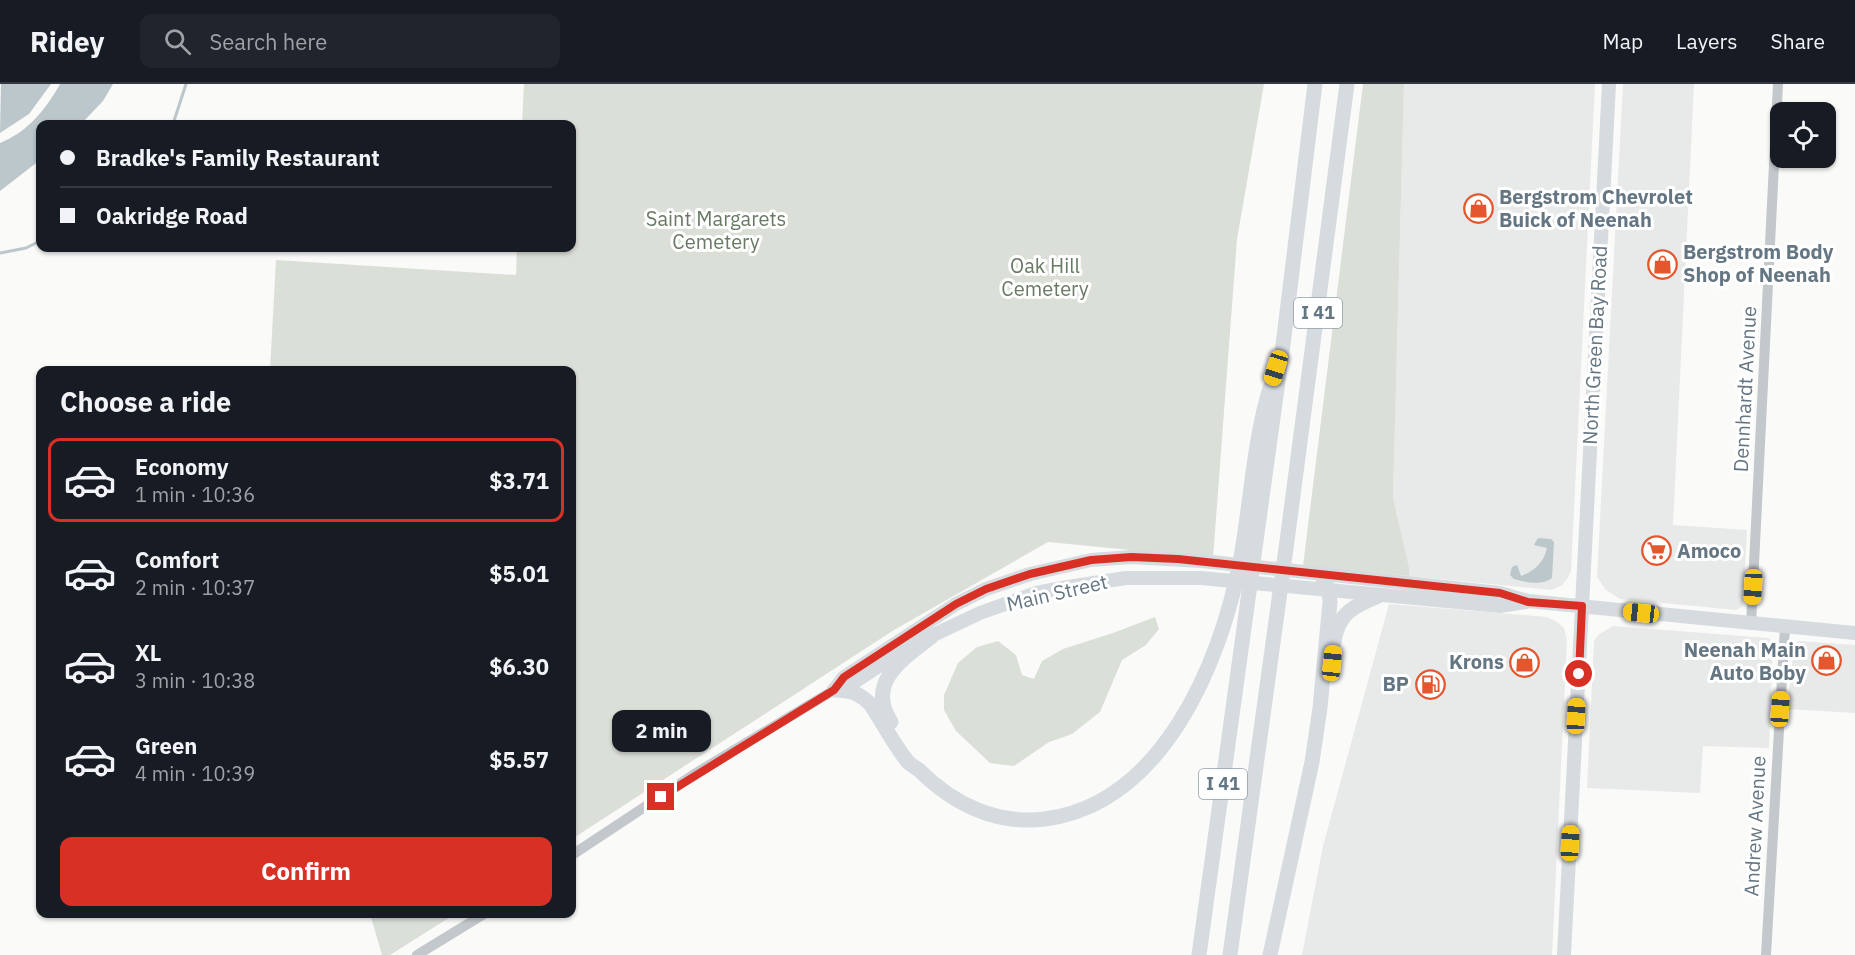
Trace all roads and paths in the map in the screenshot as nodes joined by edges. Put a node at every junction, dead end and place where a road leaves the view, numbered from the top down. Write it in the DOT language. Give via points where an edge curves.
graph roads {
  1 [pos="1315,84"];
  2 [pos="1347,84"];
  3 [pos="1609,84"];
  4 [pos="1779,84"];
  5 [pos="1250,538"];
  6 [pos="1321,574"];
  7 [pos="1329,590"];
  8 [pos="1378,596"];
  9 [pos="1528,602"];
  10 [pos="1582,606"];
  11 [pos="1751,624"];
  12 [pos="1785,627"];
  13 [pos="1855,633"];
  14 [pos="931,637"];
  15 [pos="834,690"];
  16 [pos="1312,762"];
  17 [pos="917,769"];
  18 [pos="576,852"];
  19 [pos="477,918"];
  20 [pos="417,955"];
  21 [pos="1199,955"];
  22 [pos="1230,955"];
  23 [pos="1270,955"];
  24 [pos="1564,955"];
  25 [pos="1766,955"];
  1 -- 5 [label="highway, I 41" via="1283,345 1262,413"];
  2 -- 22 [label="highway, I 41"];
  3 -- 10 [label="main road, North Green Bay Road"];
  4 -- 11 [label="street, Dennhardt Avenue"];
  5 -- 17 [label="highway" via="1215,648 1197,688 1172,735 1130,782 1078,812 1036,820 1000,817 958,802"];
  5 -- 21 [label="highway, I 41" via="1246,613"];
  6 -- 7 [label="highway"];
  6 -- 9 [label="main road, Main Street" via="1500,593"];
  6 -- 15 [label="main road, Main Street" via="1152,558 1070,564 986,589 956,604 844,677"];
  7 -- 8 [label="main road, Main Street"];
  7 -- 14 [label="main road, Main Street" via="1201,578 1126,578 1036,593 980,613"];
  7 -- 16 [label="highway"];
  8 -- 9 [label="main road, Main Street" via="1500,606"];
  8 -- 16 [label="highway" via="1350,609 1336,628 1321,745"];
  9 -- 10 [label="main road, Main Street"];
  10 -- 11 [label="main road, Main Street"];
  10 -- 24 [label="main road, North Green Bay Road"];
  11 -- 12 [label="main road, Main Street"];
  12 -- 13 [label="main road, Main Street"];
  12 -- 25 [label="street, Andrew Avenue"];
  14 -- 15 [label="main road, Main Street" via="906,648 850,685"];
  14 -- 17 [label="highway" via="892,669 883,693 887,717"];
  15 -- 17 [label="highway" via="864,697"];
  15 -- 18 [label="street" via="696,773"];
  16 -- 23 [label="highway"];
  19 -- 20 [label="street"];
}
